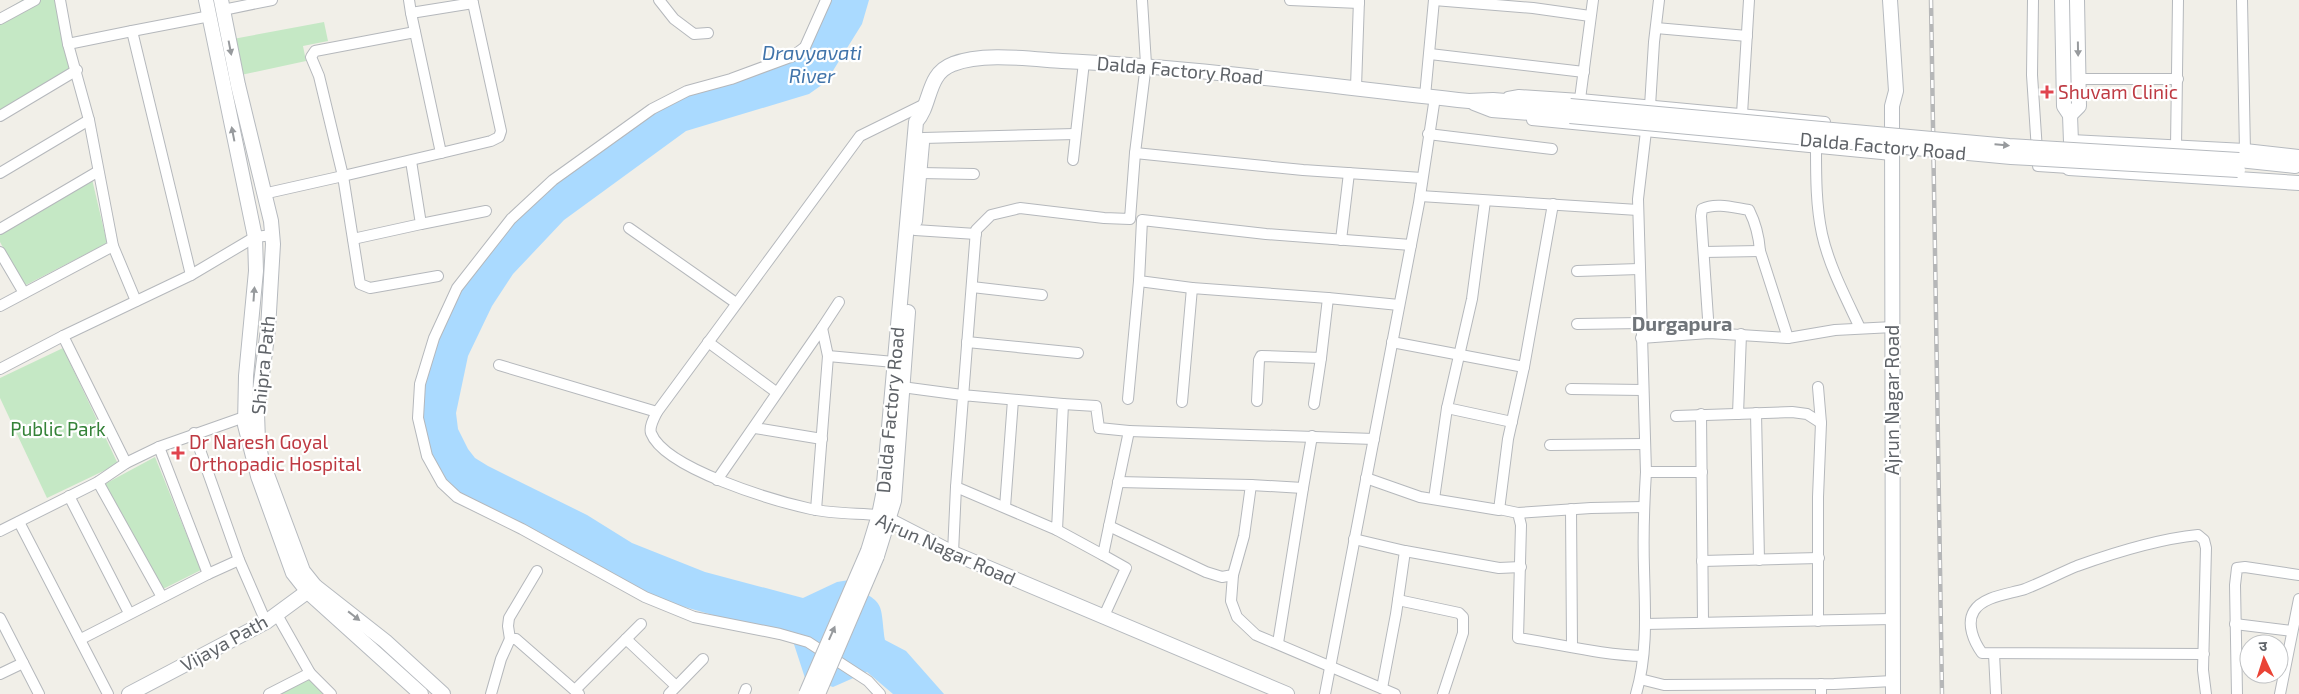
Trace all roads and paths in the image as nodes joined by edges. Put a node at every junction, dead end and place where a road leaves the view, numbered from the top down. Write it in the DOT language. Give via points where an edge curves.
graph roads {
  1 [pos="35,0"];
  2 [pos="60,0"];
  3 [pos="206,0"];
  4 [pos="272,0"];
  5 [pos="409,0"];
  6 [pos="659,0"];
  7 [pos="826,0"];
  8 [pos="1142,0"];
  9 [pos="1290,0"];
  10 [pos="1434,0"];
  11 [pos="1593,0"];
  12 [pos="1659,0"];
  13 [pos="1749,0"];
  14 [pos="1881,0"];
  15 [pos="1890,0"];
  16 [pos="2033,0"];
  17 [pos="2062,0"];
  18 [pos="2077,0"];
  19 [pos="2178,0"];
  20 [pos="2242,0"];
  21 [pos="473,1"];
  22 [pos="1359,1"];
  23 [pos="1534,4"];
  24 [pos="222,5"];
  25 [pos="411,13"];
  26 [pos="210,16"];
  27 [pos="1590,16"];
  28 [pos="0,19"];
  29 [pos="1656,28"];
  30 [pos="132,31"];
  31 [pos="415,32"];
  32 [pos="708,33"];
  33 [pos="1747,36"];
  34 [pos="68,44"];
  35 [pos="1430,54"];
  36 [pos="1084,62"];
  37 [pos="1146,64"];
  38 [pos="77,70"];
  39 [pos="1584,72"];
  40 [pos="2078,79"];
  41 [pos="2178,79"];
  42 [pos="1356,86"];
  43 [pos="1430,96"];
  44 [pos="1492,105"];
  45 [pos="1650,106"];
  46 [pos="1892,106"];
  47 [pos="1573,107"];
  48 [pos="923,110"];
  49 [pos="1742,114"];
  50 [pos="2070,115"];
  51 [pos="0,116"];
  52 [pos="89,120"];
  53 [pos="1892,129"];
  54 [pos="1646,132"];
  55 [pos="1076,134"];
  56 [pos="1428,134"];
  57 [pos="923,138"];
  58 [pos="2071,142"];
  59 [pos="2176,147"];
  60 [pos="1552,148"];
  61 [pos="1816,148"];
  62 [pos="441,153"];
  63 [pos="1135,153"];
  64 [pos="1892,155"];
  65 [pos="2299,157"];
  66 [pos="1073,160"];
  67 [pos="2240,160"];
  68 [pos="411,161"];
  69 [pos="2299,166"];
  70 [pos="2069,168"];
  71 [pos="97,172"];
  72 [pos="0,173"];
  73 [pos="920,173"];
  74 [pos="1349,173"];
  75 [pos="974,174"];
  76 [pos="343,176"];
  77 [pos="2299,176"];
  78 [pos="1422,178"];
  79 [pos="2299,184"];
  80 [pos="263,194"];
  81 [pos="1420,196"];
  82 [pos="1485,201"];
  83 [pos="1553,204"];
  84 [pos="1638,210"];
  85 [pos="486,211"];
  86 [pos="1130,219"];
  87 [pos="1142,220"];
  88 [pos="421,224"];
  89 [pos="628,228"];
  90 [pos="0,229"];
  91 [pos="915,230"];
  92 [pos="976,234"];
  93 [pos="273,235"];
  94 [pos="255,237"];
  95 [pos="353,239"];
  96 [pos="1341,240"];
  97 [pos="1411,245"];
  98 [pos="113,246"];
  99 [pos="1760,251"];
  100 [pos="0,252"];
  101 [pos="1704,252"];
  102 [pos="1640,269"];
  103 [pos="1577,271"];
  104 [pos="191,275"];
  105 [pos="438,276"];
  106 [pos="1139,281"];
  107 [pos="972,287"];
  108 [pos="1192,288"];
  109 [pos="24,293"];
  110 [pos="1042,295"];
  111 [pos="1328,298"];
  112 [pos="136,301"];
  113 [pos="839,302"];
  114 [pos="736,304"];
  115 [pos="1399,304"];
  116 [pos="0,306"];
  117 [pos="1577,324"];
  118 [pos="1641,324"];
  119 [pos="1893,327"];
  120 [pos="822,328"];
  121 [pos="1860,328"];
  122 [pos="1709,333"];
  123 [pos="1741,334"];
  124 [pos="63,336"];
  125 [pos="1641,338"];
  126 [pos="1788,338"];
  127 [pos="708,342"];
  128 [pos="967,342"];
  129 [pos="1392,342"];
  130 [pos="1078,353"];
  131 [pos="1459,355"];
  132 [pos="828,356"];
  133 [pos="1321,358"];
  134 [pos="894,362"];
  135 [pos="499,365"];
  136 [pos="1524,367"];
  137 [pos="0,369"];
  138 [pos="902,387"];
  139 [pos="1818,387"];
  140 [pos="1571,389"];
  141 [pos="1642,390"];
  142 [pos="776,392"];
  143 [pos="962,396"];
  144 [pos="1128,399"];
  145 [pos="1013,400"];
  146 [pos="1257,401"];
  147 [pos="1182,402"];
  148 [pos="1063,404"];
  149 [pos="1314,404"];
  150 [pos="1447,408"];
  151 [pos="657,412"];
  152 [pos="1756,413"];
  153 [pos="1701,414"];
  154 [pos="1738,414"];
  155 [pos="251,415"];
  156 [pos="1676,416"];
  157 [pos="1512,422"];
  158 [pos="1821,423"];
  159 [pos="755,428"];
  160 [pos="1129,431"];
  161 [pos="194,434"];
  162 [pos="1312,436"];
  163 [pos="822,439"];
  164 [pos="1374,439"];
  165 [pos="1644,444"];
  166 [pos="1550,445"];
  167 [pos="158,447"];
  168 [pos="126,463"];
  169 [pos="1646,472"];
  170 [pos="1702,472"];
  171 [pos="1366,478"];
  172 [pos="717,480"];
  173 [pos="98,482"];
  174 [pos="1118,482"];
  175 [pos="1251,485"];
  176 [pos="956,487"];
  177 [pos="1303,488"];
  178 [pos="69,496"];
  179 [pos="1434,499"];
  180 [pos="1005,507"];
  181 [pos="1644,507"];
  182 [pos="1499,509"];
  183 [pos="1571,509"];
  184 [pos="816,510"];
  185 [pos="1518,513"];
  186 [pos="884,518"];
  187 [pos="18,522"];
  188 [pos="1109,526"];
  189 [pos="1057,530"];
  190 [pos="0,531"];
  191 [pos="1354,539"];
  192 [pos="1405,551"];
  193 [pos="954,553"];
  194 [pos="873,554"];
  195 [pos="1103,555"];
  196 [pos="1819,558"];
  197 [pos="239,560"];
  198 [pos="1759,560"];
  199 [pos="1702,561"];
  200 [pos="1520,567"];
  201 [pos="537,571"];
  202 [pos="208,574"];
  203 [pos="2299,574"];
  204 [pos="1233,575"];
  205 [pos="312,589"];
  206 [pos="162,597"];
  207 [pos="2299,599"];
  208 [pos="1398,600"];
  209 [pos="130,613"];
  210 [pos="271,617"];
  211 [pos="0,618"];
  212 [pos="1104,618"];
  213 [pos="1892,619"];
  214 [pos="1818,621"];
  215 [pos="1703,622"];
  216 [pos="640,624"];
  217 [pos="1645,624"];
  218 [pos="2235,624"];
  219 [pos="2292,631"];
  220 [pos="81,639"];
  221 [pos="510,639"];
  222 [pos="626,640"];
  223 [pos="1278,644"];
  224 [pos="1572,646"];
  225 [pos="1994,654"];
  226 [pos="2204,654"];
  227 [pos="1642,656"];
  228 [pos="703,658"];
  229 [pos="23,663"];
  230 [pos="1330,666"];
  231 [pos="0,674"];
  232 [pos="310,674"];
  233 [pos="1640,679"];
  234 [pos="1893,687"];
  235 [pos="1382,688"];
  236 [pos="1698,689"];
  237 [pos="1759,689"];
  238 [pos="1821,689"];
  239 [pos="672,690"];
  240 [pos="577,692"];
  241 [pos="275,693"];
  242 [pos="40,694"];
  243 [pos="108,694"];
  244 [pos="129,694"];
  245 [pos="331,694"];
  246 [pos="421,694"];
  247 [pos="443,694"];
  248 [pos="491,694"];
  249 [pos="806,694"];
  250 [pos="818,694"];
  251 [pos="880,694"];
  252 [pos="1287,694"];
  253 [pos="1325,694"];
  254 [pos="1395,694"];
  255 [pos="1443,694"];
  256 [pos="1636,694"];
  257 [pos="1996,694"];
  258 [pos="2206,694"];
  259 [pos="2237,694"];
  260 [pos="2280,694"];
  1 -- 28 [label="street"];
  2 -- 34 [label="street"];
  3 -- 26 [label="street, Shipra Path"];
  4 -- 24 [label="street"];
  5 -- 25 [label="street"];
  6 -- 32 [label="street" via="674,19 694,34"];
  7 -- 251 [label="street" via="805,47 793,56 732,79 687,90 652,109 553,180 511,219 457,288 434,338 420,384 418,418 427,456 442,483 457,497 645,597 694,617 808,642 868,681"];
  8 -- 37 [label="street"];
  9 -- 22 [label="street"];
  10 -- 23 [label="street"];
  10 -- 35 [label="street"];
  11 -- 27 [label="street"];
  12 -- 29 [label="street"];
  13 -- 33 [label="street"];
  14 -- 46 [label="street, Ajrun Nagar Road" via="1886,92"];
  15 -- 46 [label="street, Ajrun Nagar Road" via="1896,91"];
  16 -- 70 [label="street" via="2032,75 2038,166"];
  17 -- 50 [label="street" via="2064,106"];
  18 -- 40 [label="street, one-way"];
  19 -- 41 [label="street"];
  20 -- 67 [label="street"];
  21 -- 25 [label="street"];
  21 -- 62 [label="street" via="501,131 499,137 491,141"];
  22 -- 42 [label="street"];
  23 -- 27 [label="street"];
  24 -- 80 [label="street, Shipra Path, one-way"];
  25 -- 31 [label="street"];
  26 -- 30 [label="street"];
  94 -- 26 [label="street, Shipra Path, one-way"];
  27 -- 39 [label="street"];
  29 -- 33 [label="street"];
  29 -- 45 [label="street"];
  30 -- 34 [label="street"];
  30 -- 104 [label="street"];
  31 -- 62 [label="street"];
  31 -- 76 [label="street" via="312,53"];
  33 -- 49 [label="street"];
  34 -- 38 [label="street"];
  35 -- 39 [label="street"];
  35 -- 43 [label="street"];
  36 -- 37 [label="street, Dalda Factory Road"];
  36 -- 48 [label="street, Dalda Factory Road" via="1004,58 965,60 942,69 931,85"];
  36 -- 55 [label="street"];
  37 -- 42 [label="street, Dalda Factory Road"];
  37 -- 63 [label="street"];
  38 -- 51 [label="street"];
  38 -- 52 [label="street"];
  39 -- 47 [label="street"];
  40 -- 41 [label="street"];
  40 -- 50 [label="street" via="2079,106"];
  41 -- 59 [label="street"];
  42 -- 43 [label="street, Dalda Factory Road"];
  43 -- 44 [label="street, Dalda Factory Road"];
  43 -- 56 [label="street"];
  44 -- 47 [label="street, Dalda Factory Road"];
  44 -- 47 [label="street" via="1519,95"];
  44 -- 54 [label="street" via="1514,118"];
  45 -- 47 [label="street"];
  45 -- 49 [label="street"];
  46 -- 53 [label="street, Ajrun Nagar Road"];
  47 -- 67 [label="street, Dalda Factory Road, bridge" via="2001,156"];
  48 -- 57 [label="street, Dalda Factory Road"];
  48 -- 114 [label="street, Ajrun Nagar Road" via="860,136"];
  48 -- 134 [label="street, Dalda Factory Road" via="916,122"];
  49 -- 53 [label="street"];
  50 -- 58 [label="street"];
  52 -- 71 [label="street"];
  52 -- 72 [label="street"];
  53 -- 64 [label="street, Ajrun Nagar Road"];
  54 -- 61 [label="street"];
  54 -- 84 [label="street"];
  55 -- 57 [label="street"];
  55 -- 66 [label="street"];
  56 -- 60 [label="street"];
  56 -- 78 [label="street"];
  57 -- 73 [label="street, Dalda Factory Road"];
  58 -- 59 [label="street"];
  58 -- 70 [label="street"];
  59 -- 67 [label="street"];
  61 -- 64 [label="street"];
  61 -- 121 [label="street" via="1816,190 1822,234"];
  62 -- 68 [label="street"];
  63 -- 74 [label="street"];
  63 -- 86 [label="street"];
  64 -- 119 [label="street, Ajrun Nagar Road"];
  65 -- 67 [label="street"];
  67 -- 69 [label="street"];
  67 -- 77 [label="street, Dalda Factory Road"];
  68 -- 76 [label="street"];
  68 -- 88 [label="street"];
  70 -- 79 [label="street"];
  71 -- 90 [label="street"];
  71 -- 98 [label="street"];
  73 -- 75 [label="street"];
  73 -- 91 [label="street, Dalda Factory Road"];
  74 -- 78 [label="street"];
  74 -- 96 [label="street"];
  76 -- 80 [label="street"];
  76 -- 95 [label="street"];
  78 -- 81 [label="street"];
  80 -- 93 [label="street, Shipra Path"];
  81 -- 82 [label="street"];
  81 -- 97 [label="street"];
  82 -- 83 [label="street"];
  82 -- 131 [label="street" via="1472,299"];
  83 -- 84 [label="street"];
  83 -- 136 [label="street"];
  84 -- 102 [label="street"];
  85 -- 88 [label="street"];
  86 -- 87 [label="street"];
  86 -- 92 [label="street" via="1020,208 991,215"];
  87 -- 96 [label="street"];
  87 -- 106 [label="street"];
  88 -- 95 [label="street"];
  89 -- 114 [label="street"];
  91 -- 92 [label="street"];
  91 -- 138 [label="street, Dalda Factory Road"];
  92 -- 107 [label="street"];
  93 -- 94 [label="street"];
  93 -- 155 [label="street, Shipra Path" via="268,329"];
  94 -- 104 [label="street"];
  155 -- 94 [label="street, Shipra Path, one-way"];
  95 -- 105 [label="street" via="360,284 365,288"];
  96 -- 97 [label="street"];
  97 -- 115 [label="street"];
  98 -- 109 [label="street"];
  98 -- 112 [label="street"];
  99 -- 101 [label="street"];
  99 -- 101 [label="street" via="1759,236 1749,210 1712,206 1702,209 1700,231"];
  99 -- 126 [label="street"];
  100 -- 109 [label="street"];
  101 -- 122 [label="street"];
  102 -- 103 [label="street"];
  102 -- 118 [label="street"];
  104 -- 112 [label="street"];
  106 -- 108 [label="street"];
  106 -- 144 [label="street"];
  107 -- 110 [label="street"];
  107 -- 128 [label="street"];
  108 -- 111 [label="street"];
  108 -- 147 [label="street"];
  109 -- 116 [label="street"];
  111 -- 115 [label="street"];
  111 -- 133 [label="street"];
  112 -- 124 [label="street"];
  113 -- 120 [label="street"];
  114 -- 127 [label="street, Ajrun Nagar Road"];
  115 -- 129 [label="street"];
  117 -- 118 [label="street"];
  118 -- 125 [label="street"];
  119 -- 121 [label="street"];
  119 -- 213 [label="street, Ajrun Nagar Road"];
  120 -- 132 [label="street"];
  120 -- 142 [label="street"];
  121 -- 126 [label="street"];
  122 -- 123 [label="street"];
  122 -- 125 [label="street"];
  123 -- 126 [label="street"];
  123 -- 154 [label="street"];
  124 -- 137 [label="street"];
  124 -- 168 [label="street"];
  125 -- 141 [label="street"];
  127 -- 142 [label="street"];
  127 -- 151 [label="street, Ajrun Nagar Road"];
  128 -- 130 [label="street"];
  128 -- 143 [label="street"];
  129 -- 131 [label="street"];
  129 -- 164 [label="street"];
  131 -- 136 [label="street"];
  131 -- 150 [label="street"];
  132 -- 134 [label="street"];
  132 -- 163 [label="street"];
  133 -- 146 [label="street" via="1261,356"];
  133 -- 149 [label="street"];
  134 -- 186 [label="street, Dalda Factory Road"];
  135 -- 151 [label="street"];
  136 -- 157 [label="street"];
  138 -- 143 [label="street"];
  138 -- 186 [label="street, Dalda Factory Road" via="894,501"];
  139 -- 158 [label="street"];
  140 -- 141 [label="street"];
  141 -- 165 [label="street"];
  142 -- 159 [label="street"];
  143 -- 145 [label="street"];
  143 -- 176 [label="street"];
  145 -- 148 [label="street"];
  145 -- 180 [label="street"];
  148 -- 160 [label="street" via="1096,406 1098,428"];
  148 -- 189 [label="street"];
  150 -- 157 [label="street"];
  150 -- 179 [label="street"];
  151 -- 172 [label="street, Ajrun Nagar Road" via="651,432 659,445 688,466"];
  152 -- 154 [label="street"];
  152 -- 158 [label="street" via="1807,414"];
  152 -- 198 [label="street"];
  153 -- 154 [label="street"];
  153 -- 156 [label="street"];
  153 -- 170 [label="street"];
  155 -- 161 [label="street"];
  155 -- 205 [label="street, Shipra Path" via="262,461"];
  157 -- 182 [label="street"];
  158 -- 196 [label="street"];
  159 -- 163 [label="street"];
  159 -- 172 [label="street"];
  160 -- 162 [label="street"];
  160 -- 174 [label="street"];
  161 -- 167 [label="street"];
  161 -- 197 [label="street"];
  162 -- 164 [label="street"];
  162 -- 177 [label="street"];
  163 -- 184 [label="street"];
  164 -- 171 [label="street"];
  165 -- 166 [label="street"];
  165 -- 169 [label="street"];
  167 -- 168 [label="street"];
  167 -- 202 [label="street"];
  168 -- 173 [label="street"];
  169 -- 170 [label="street"];
  169 -- 181 [label="street"];
  170 -- 199 [label="street"];
  171 -- 179 [label="street"];
  171 -- 191 [label="street"];
  172 -- 184 [label="street, Ajrun Nagar Road"];
  173 -- 178 [label="street"];
  173 -- 206 [label="street"];
  174 -- 175 [label="street"];
  174 -- 188 [label="street"];
  175 -- 177 [label="street"];
  175 -- 204 [label="street" via="1244,536"];
  176 -- 180 [label="street"];
  176 -- 193 [label="street"];
  177 -- 223 [label="street"];
  178 -- 187 [label="street"];
  178 -- 209 [label="street"];
  179 -- 182 [label="street"];
  180 -- 189 [label="street"];
  181 -- 183 [label="street"];
  181 -- 217 [label="street"];
  182 -- 185 [label="street"];
  183 -- 185 [label="street"];
  183 -- 224 [label="street"];
  184 -- 186 [label="street, Ajrun Nagar Road"];
  185 -- 200 [label="street"];
  186 -- 193 [label="street, Ajrun Nagar Road"];
  186 -- 194 [label="street, Dalda Factory Road"];
  187 -- 190 [label="street"];
  187 -- 220 [label="street"];
  188 -- 195 [label="street"];
  188 -- 204 [label="street" via="1206,572 1222,577"];
  189 -- 195 [label="street"];
  191 -- 192 [label="street"];
  191 -- 230 [label="street"];
  192 -- 200 [label="street" via="1498,568"];
  192 -- 208 [label="street"];
  193 -- 212 [label="street, Ajrun Nagar Road"];
  249 -- 194 [label="street, Dalda Factory Road, one-way, bridge"];
  194 -- 250 [label="street, Dalda Factory Road, bridge"];
  195 -- 212 [label="street" via="1126,568"];
  196 -- 198 [label="street"];
  196 -- 214 [label="street"];
  197 -- 202 [label="street"];
  197 -- 210 [label="street"];
  198 -- 199 [label="street"];
  199 -- 215 [label="street"];
  200 -- 224 [label="street" via="1518,638"];
  201 -- 221 [label="street" via="509,618"];
  202 -- 206 [label="street"];
  203 -- 218 [label="street" via="2245,566 2237,568"];
  204 -- 223 [label="street" via="1231,601 1237,617 1256,634"];
  205 -- 210 [label="street, Vijaya Path"];
  205 -- 246 [label="street, Shipra Path"];
  205 -- 247 [label="street, Shipra Path, one-way" via="385,641"];
  206 -- 209 [label="street"];
  207 -- 219 [label="street"];
  208 -- 235 [label="street"];
  208 -- 255 [label="street" via="1463,616 1463,633"];
  209 -- 220 [label="street"];
  210 -- 232 [label="street"];
  210 -- 244 [label="street, Vijaya Path"];
  211 -- 229 [label="street"];
  212 -- 252 [label="street, Ajrun Nagar Road"];
  213 -- 214 [label="street"];
  213 -- 234 [label="street, Ajrun Nagar Road"];
  214 -- 215 [label="street"];
  215 -- 217 [label="street"];
  216 -- 222 [label="street"];
  217 -- 227 [label="street"];
  218 -- 219 [label="street"];
  218 -- 259 [label="street"];
  219 -- 260 [label="street"];
  220 -- 243 [label="street"];
  221 -- 240 [label="street" via="516,639"];
  221 -- 248 [label="street"];
  222 -- 239 [label="street"];
  222 -- 240 [label="street"];
  223 -- 230 [label="street"];
  224 -- 227 [label="street" via="1608,655"];
  225 -- 226 [label="street"];
  225 -- 226 [label="street" via="1982,653 1974,642 1971,618 1980,604 2129,549 2198,535 2206,548"];
  225 -- 257 [label="street"];
  226 -- 258 [label="street"];
  227 -- 233 [label="street"];
  228 -- 239 [label="street"];
  229 -- 231 [label="street"];
  229 -- 242 [label="street"];
  230 -- 235 [label="street"];
  230 -- 253 [label="street"];
  232 -- 241 [label="street"];
  232 -- 245 [label="street"];
  233 -- 236 [label="street"];
  233 -- 256 [label="street"];
  234 -- 238 [label="street"];
  235 -- 254 [label="street"];
  236 -- 237 [label="street"];
  237 -- 238 [label="street"];
}
